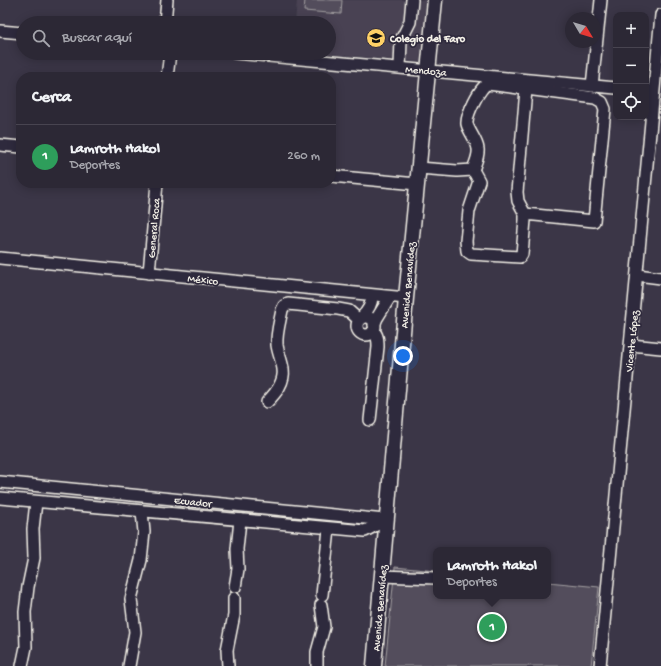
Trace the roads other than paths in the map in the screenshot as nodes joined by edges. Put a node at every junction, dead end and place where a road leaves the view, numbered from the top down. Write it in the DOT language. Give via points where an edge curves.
graph roads {
  1 [pos="167,0"];
  2 [pos="412,0"];
  3 [pos="435,0"];
  4 [pos="601,0"];
  5 [pos="661,15"];
  6 [pos="165,16"];
  7 [pos="0,31"];
  8 [pos="16,32"];
  9 [pos="169,60"];
  10 [pos="318,60"];
  11 [pos="400,67"];
  12 [pos="428,70"];
  13 [pos="168,72"];
  14 [pos="592,86"];
  15 [pos="613,88"];
  16 [pos="526,90"];
  17 [pos="654,91"];
  18 [pos="0,145"];
  19 [pos="16,147"];
  20 [pos="418,168"];
  21 [pos="473,170"];
  22 [pos="336,176"];
  23 [pos="417,184"];
  24 [pos="157,188"];
  25 [pos="525,214"];
  26 [pos="0,258"];
  27 [pos="149,274"];
  28 [pos="637,275"];
  29 [pos="661,278"];
  30 [pos="372,296"];
  31 [pos="390,297"];
  32 [pos="406,298"];
  33 [pos="360,319"];
  34 [pos="374,328"];
  35 [pos="630,345"];
  36 [pos="661,348"];
  37 [pos="267,402"];
  38 [pos="370,420"];
  39 [pos="0,482"];
  40 [pos="0,498"];
  41 [pos="36,502"];
  42 [pos="142,512"];
  43 [pos="240,520"];
  44 [pos="386,520"];
  45 [pos="329,528"];
  46 [pos="381,576"];
  47 [pos="433,578"];
  48 [pos="22,666"];
  49 [pos="129,666"];
  50 [pos="228,666"];
  51 [pos="317,666"];
  52 [pos="374,666"];
  53 [pos="600,666"];
  1 -- 6 [label="street"];
  2 -- 11 [label="street" via="410,22 401,40"];
  3 -- 12 [label="main road, Avenida Benavídez"];
  4 -- 14 [label="street"];
  5 -- 17 [label="street, Vicente López"];
  7 -- 8 [label="street"];
  9 -- 13 [label="street"];
  10 -- 11 [label="street, Mendoza"];
  11 -- 12 [label="street, Mendoza"];
  12 -- 14 [label="street, Mendoza"];
  12 -- 20 [label="main road, Avenida Benavídez"];
  14 -- 15 [label="street, Mendoza"];
  16 -- 21 [label="street" via="488,84 479,93 467,120 479,150"];
  16 -- 25 [label="street" via="517,192 518,201"];
  16 -- 25 [label="street" via="595,98 602,102 605,109 594,221"];
  17 -- 28 [label="street, Vicente López"];
  18 -- 19 [label="street"];
  20 -- 21 [label="street"];
  20 -- 23 [label="main road, Avenida Benavídez"];
  21 -- 25 [label="street" via="479,181 471,202 467,224 468,252 520,257"];
  22 -- 23 [label="street"];
  23 -- 32 [label="main road, Avenida Benavídez"];
  24 -- 27 [label="street, General Roca"];
  26 -- 27 [label="street, México"];
  27 -- 30 [label="street, México"];
  28 -- 29 [label="street"];
  28 -- 35 [label="street, Vicente López"];
  30 -- 31 [label="street, México"];
  30 -- 33 [label="street" via="372,302"];
  31 -- 32 [label="street, México"];
  31 -- 34 [label="street"];
  32 -- 44 [label="main road, Avenida Benavídez"];
  33 -- 34 [label="street" via="357,328 360,333 368,334"];
  33 -- 37 [label="street" via="338,309 288,304 284,306 277,342 283,369 282,377 280,388"];
  34 -- 38 [label="street" via="378,348"];
  35 -- 36 [label="street"];
  35 -- 53 [label="street, Vicente López"];
  39 -- 44 [label="street, Ecuador"];
  40 -- 41 [label="street"];
  41 -- 42 [label="street"];
  41 -- 48 [label="street" via="34,558 25,612 26,647"];
  42 -- 43 [label="street"];
  42 -- 49 [label="street" via="144,532 141,560 131,599 135,632"];
  43 -- 45 [label="street"];
  43 -- 50 [label="street" via="236,549 238,569 234,615 227,650"];
  44 -- 45 [label="street" via="365,531"];
  44 -- 46 [label="main road, Avenida Benavídez"];
  45 -- 51 [label="street" via="321,600 324,627 317,652"];
  46 -- 47 [label="street"];
  46 -- 52 [label="main road, Avenida Benavídez"];
}
